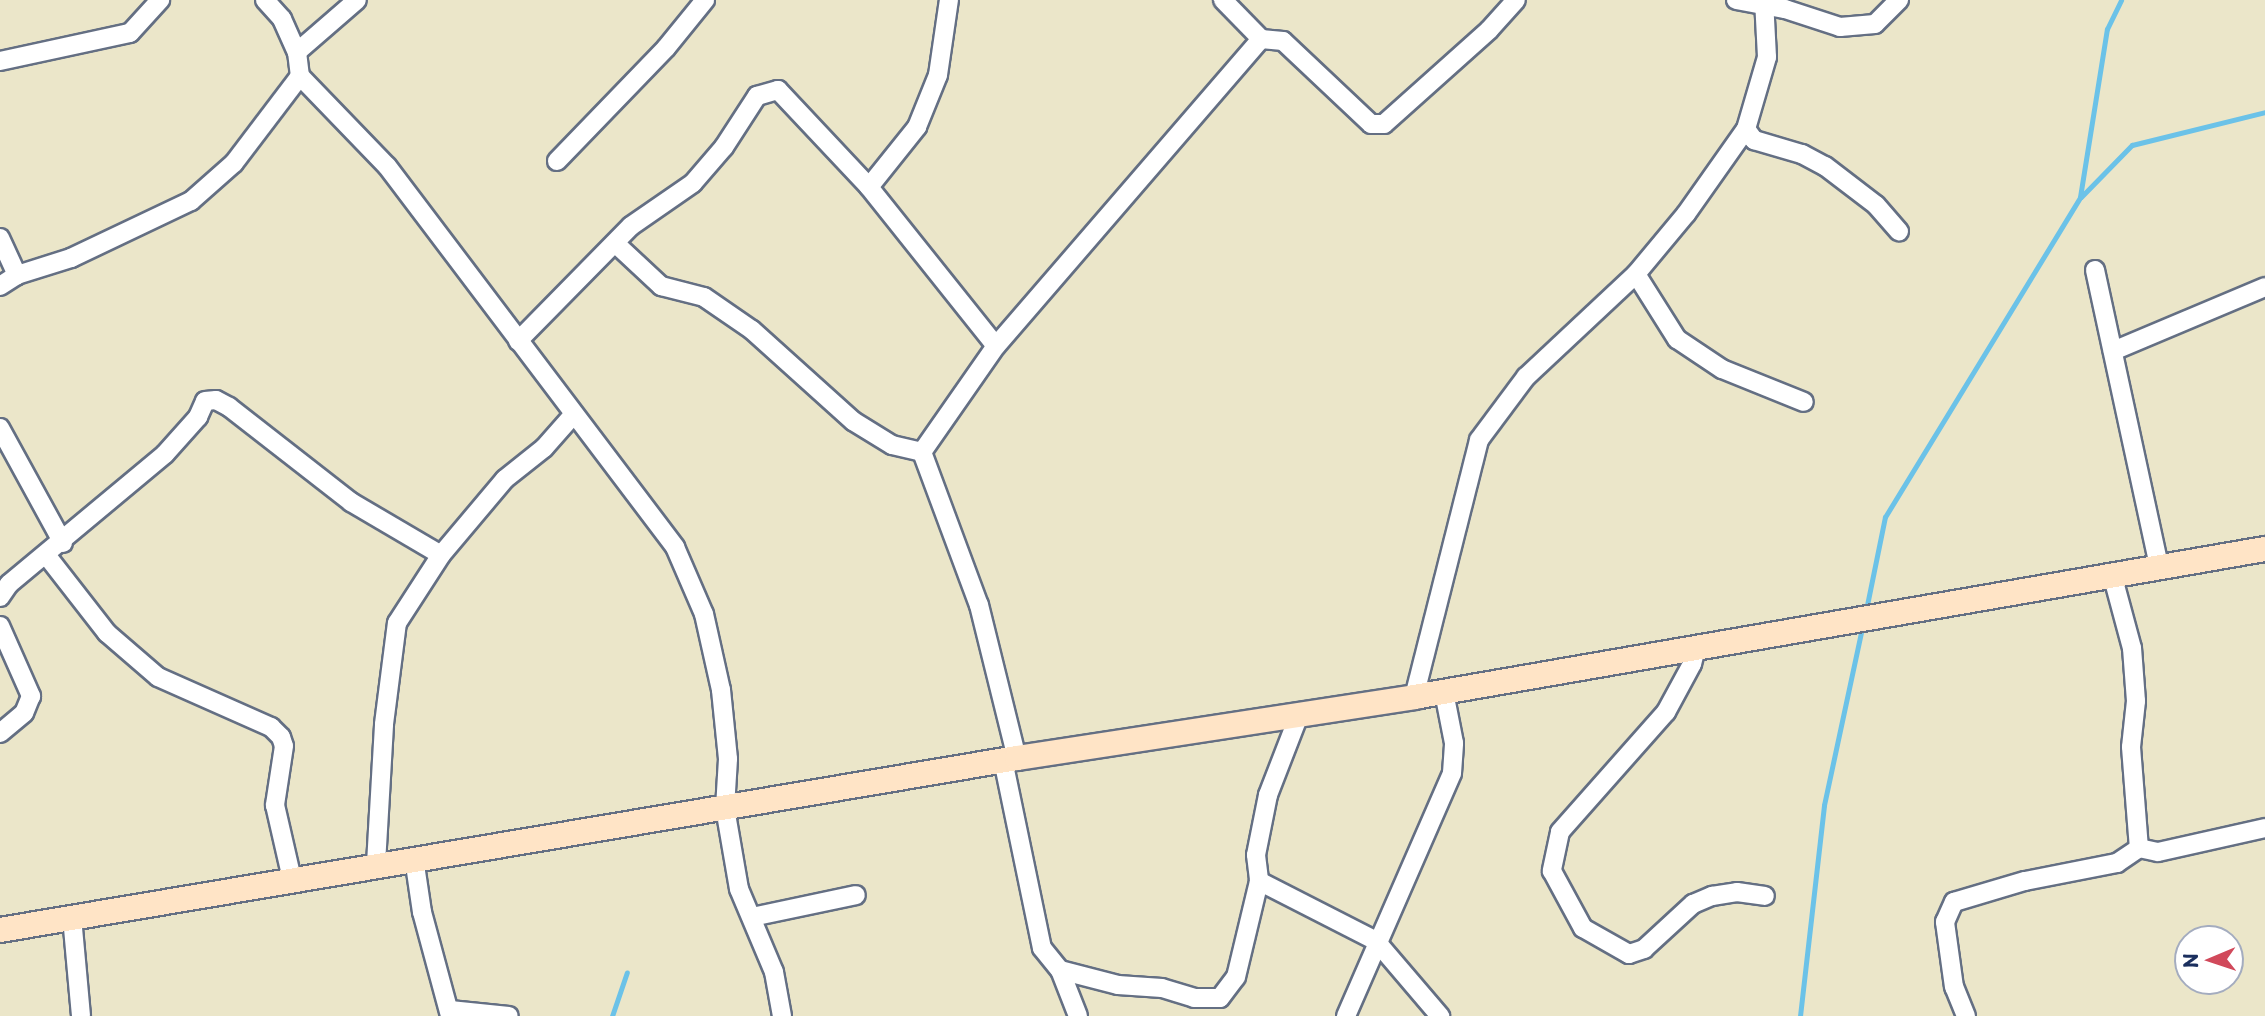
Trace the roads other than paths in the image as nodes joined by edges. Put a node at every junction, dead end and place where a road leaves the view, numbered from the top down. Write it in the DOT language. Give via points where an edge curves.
graph roads {
  1 [pos="160,0"];
  2 [pos="265,0"];
  3 [pos="357,0"];
  4 [pos="705,0"];
  5 [pos="1223,0"];
  6 [pos="1516,0"];
  7 [pos="1736,0"];
  8 [pos="1899,0"];
  9 [pos="948,1"];
  10 [pos="1764,2"];
  11 [pos="1261,39"];
  12 [pos="297,52"];
  13 [pos="0,61"];
  14 [pos="300,76"];
  15 [pos="1746,129"];
  16 [pos="557,161"];
  17 [pos="869,187"];
  18 [pos="1899,231"];
  19 [pos="0,238"];
  20 [pos="616,244"];
  21 [pos="2095,270"];
  22 [pos="1636,274"];
  23 [pos="17,275"];
  24 [pos="0,286"];
  25 [pos="2265,286"];
  26 [pos="518,341"];
  27 [pos="996,346"];
  28 [pos="2113,351"];
  29 [pos="1804,402"];
  30 [pos="574,414"];
  31 [pos="0,428"];
  32 [pos="922,453"];
  33 [pos="63,543"];
  34 [pos="2265,549"];
  35 [pos="440,555"];
  36 [pos="47,556"];
  37 [pos="2159,566"];
  38 [pos="2112,574"];
  39 [pos="0,597"];
  40 [pos="0,626"];
  41 [pos="1696,648"];
  42 [pos="1444,692"];
  43 [pos="1415,697"];
  44 [pos="1299,715"];
  45 [pos="0,733"];
  46 [pos="1010,759"];
  47 [pos="726,808"];
  48 [pos="2265,828"];
  49 [pos="2139,848"];
  50 [pos="414,858"];
  51 [pos="376,864"];
  52 [pos="292,878"];
  53 [pos="1259,881"];
  54 [pos="856,894"];
  55 [pos="1765,896"];
  56 [pos="72,917"];
  57 [pos="752,917"];
  58 [pos="0,930"];
  59 [pos="1376,942"];
  60 [pos="1060,970"];
  61 [pos="450,1013"];
  62 [pos="80,1016"];
  63 [pos="509,1016"];
  64 [pos="782,1016"];
  65 [pos="1078,1016"];
  66 [pos="1346,1016"];
  67 [pos="1440,1016"];
  68 [pos="1966,1016"];
  1 -- 13 [label="street" via="130,33"];
  2 -- 12 [label="street" via="282,19"];
  3 -- 12 [label="street"];
  4 -- 16 [label="street" via="666,48"];
  5 -- 11 [label="street"];
  6 -- 11 [label="street" via="1384,124 1371,124 1283,41"];
  7 -- 10 [label="street"];
  8 -- 10 [label="street" via="1875,24 1840,27"];
  9 -- 17 [label="street" via="939,75 917,127"];
  10 -- 15 [label="street" via="1767,57"];
  11 -- 27 [label="street"];
  12 -- 14 [label="street"];
  14 -- 23 [label="street" via="234,163 191,201 71,258"];
  14 -- 26 [label="street" via="387,166"];
  15 -- 18 [label="street" via="1754,140 1825,166 1876,205"];
  15 -- 22 [label="street" via="1686,214"];
  17 -- 20 [label="street" via="778,90 769,92 757,96 724,147 693,183 631,226"];
  17 -- 27 [label="street"];
  19 -- 23 [label="street"];
  20 -- 26 [label="street"];
  20 -- 32 [label="street" via="661,286 704,297 752,330 853,421 892,445"];
  21 -- 28 [label="street"];
  22 -- 29 [label="street" via="1677,339 1722,369"];
  22 -- 43 [label="street" via="1526,377 1479,440"];
  23 -- 24 [label="street"];
  25 -- 28 [label="street"];
  26 -- 30 [label="street"];
  27 -- 32 [label="street"];
  28 -- 37 [label="street"];
  30 -- 35 [label="street" via="544,449 505,479"];
  30 -- 47 [label="street" via="675,547 704,614 721,690 728,759"];
  31 -- 33 [label="street"];
  32 -- 46 [label="street" via="979,605"];
  33 -- 35 [label="street" via="165,453 198,417 205,401 216,400 351,502"];
  33 -- 36 [label="street"];
  34 -- 37 [label="main road"];
  35 -- 51 [label="street" via="397,623 384,724"];
  36 -- 39 [label="street" via="9,584"];
  36 -- 52 [label="street" via="107,634 158,677 271,727 281,737 284,746 275,805"];
  37 -- 38 [label="main road"];
  38 -- 41 [label="main road"];
  38 -- 49 [label="street" via="2132,648 2136,701 2131,747"];
  40 -- 45 [label="street" via="31,696 24,713"];
  41 -- 42 [label="main road"];
  41 -- 55 [label="street" via="1666,712 1560,832 1552,870 1583,928 1629,954 1644,949 1693,904 1737,892"];
  42 -- 43 [label="main road"];
  42 -- 59 [label="street" via="1454,743 1452,773 1432,828"];
  43 -- 44 [label="main road"];
  44 -- 46 [label="main road"];
  44 -- 53 [label="street" via="1268,795 1256,855"];
  46 -- 47 [label="main road"];
  46 -- 60 [label="street" via="1042,948"];
  47 -- 50 [label="main road"];
  47 -- 57 [label="street" via="739,889"];
  48 -- 49 [label="street" via="2158,852"];
  49 -- 68 [label="street" via="2117,863 2025,881 1954,902 1945,922 1954,987"];
  50 -- 51 [label="main road"];
  50 -- 61 [label="street" via="422,912"];
  51 -- 52 [label="main road"];
  52 -- 56 [label="main road"];
  53 -- 59 [label="street"];
  53 -- 60 [label="street" via="1236,976 1220,998 1118,985"];
  54 -- 57 [label="street"];
  56 -- 58 [label="main road"];
  56 -- 62 [label="street"];
  57 -- 64 [label="street" via="774,972"];
  59 -- 66 [label="street"];
  59 -- 67 [label="street"];
  60 -- 65 [label="street"];
  61 -- 63 [label="street"];
}
